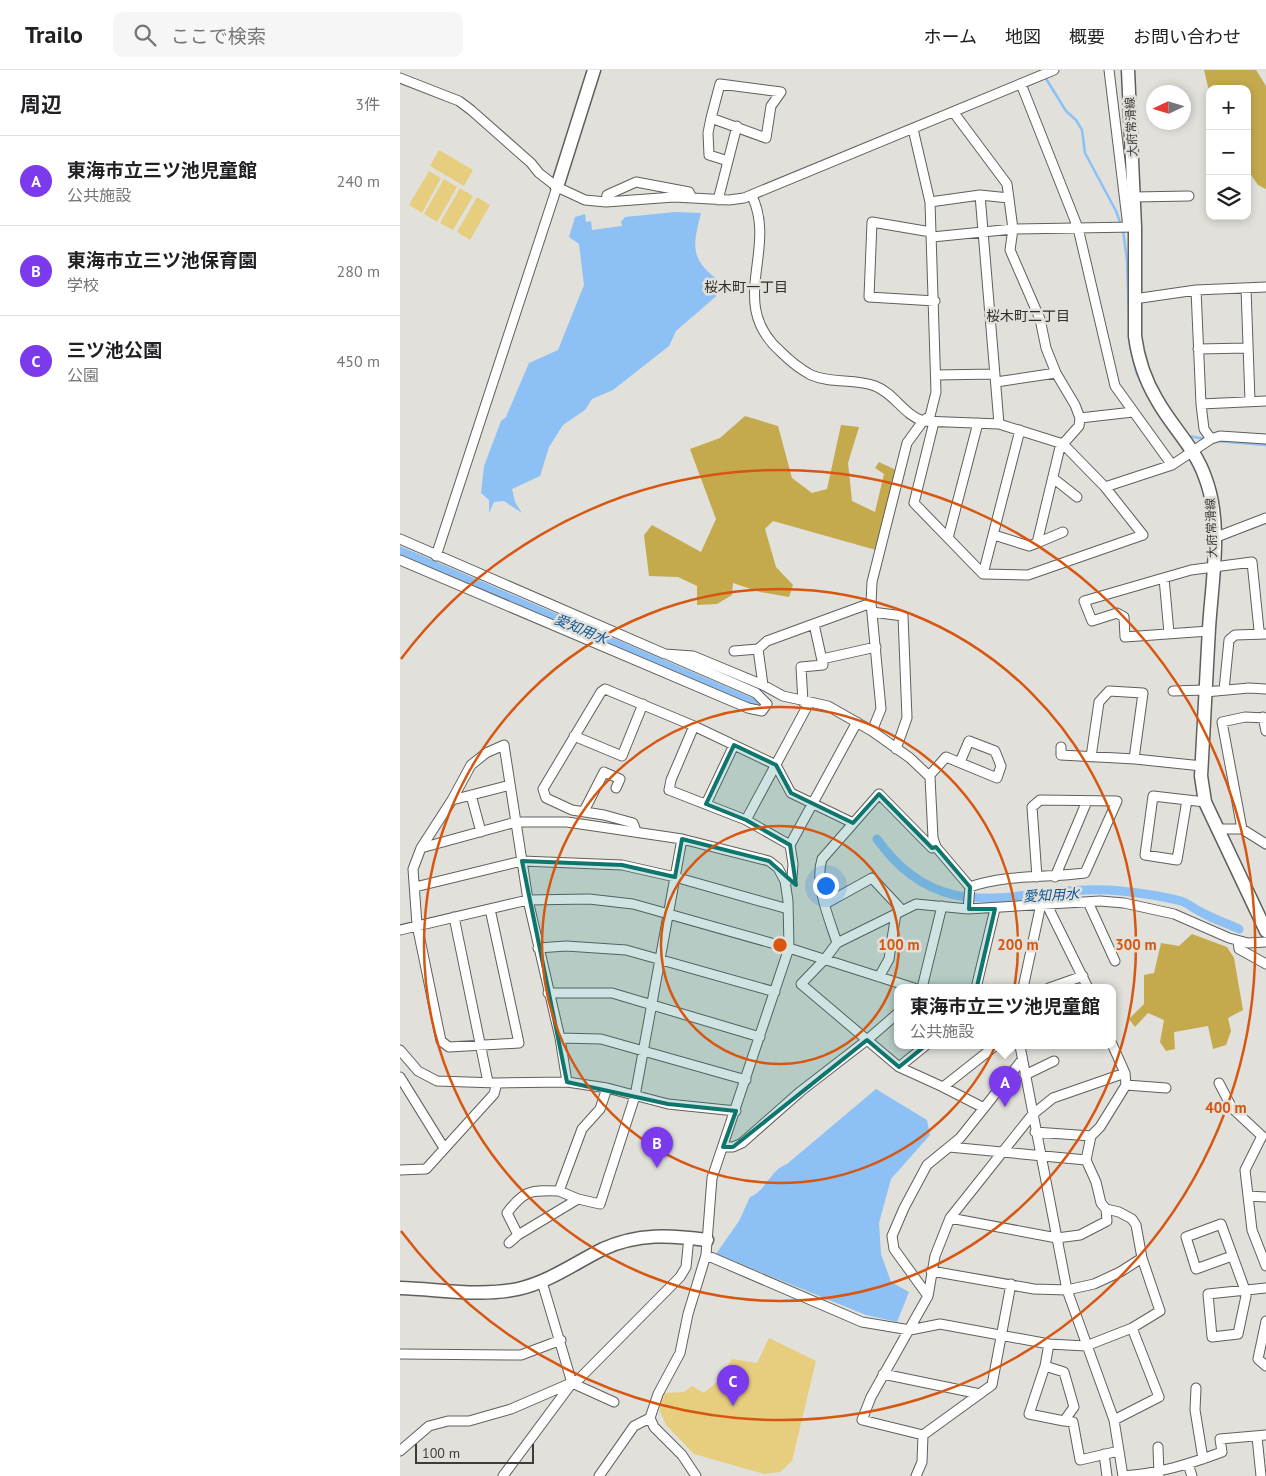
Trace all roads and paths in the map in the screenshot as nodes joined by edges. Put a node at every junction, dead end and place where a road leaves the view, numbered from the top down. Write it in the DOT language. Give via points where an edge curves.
graph roads {
  1 [pos="594,70"];
  2 [pos="1054,70"];
  3 [pos="1109,70"];
  4 [pos="1128,70"];
  5 [pos="400,78"];
  6 [pos="1021,84"];
  7 [pos="954,113"];
  8 [pos="711,118"];
  9 [pos="737,126"];
  10 [pos="913,129"];
  11 [pos="728,161"];
  12 [pos="557,187"];
  13 [pos="980,195"];
  14 [pos="752,196"];
  15 [pos="1189,196"];
  16 [pos="1134,197"];
  17 [pos="691,198"];
  18 [pos="1009,198"];
  19 [pos="718,200"];
  20 [pos="606,202"];
  21 [pos="930,202"];
  22 [pos="1132,227"];
  23 [pos="1078,228"];
  24 [pos="1013,229"];
  25 [pos="982,232"];
  26 [pos="931,234"];
  27 [pos="1266,287"];
  28 [pos="1246,288"];
  29 [pos="1196,290"];
  30 [pos="1134,299"];
  31 [pos="935,301"];
  32 [pos="1248,348"];
  33 [pos="1198,349"];
  34 [pos="1056,373"];
  35 [pos="936,375"];
  36 [pos="995,378"];
  37 [pos="1250,401"];
  38 [pos="1266,402"];
  39 [pos="1201,404"];
  40 [pos="1133,412"];
  41 [pos="1080,418"];
  42 [pos="923,421"];
  43 [pos="934,422"];
  44 [pos="978,423"];
  45 [pos="999,424"];
  46 [pos="1020,430"];
  47 [pos="1211,439"];
  48 [pos="1266,439"];
  49 [pos="1062,444"];
  50 [pos="1193,452"];
  51 [pos="1172,464"];
  52 [pos="1053,478"];
  53 [pos="1105,487"];
  54 [pos="1076,497"];
  55 [pos="1266,518"];
  56 [pos="1063,532"];
  57 [pos="994,535"];
  58 [pos="948,538"];
  59 [pos="1214,538"];
  60 [pos="400,540"];
  61 [pos="1037,543"];
  62 [pos="436,556"];
  63 [pos="400,560"];
  64 [pos="1213,567"];
  65 [pos="983,574"];
  66 [pos="1164,578"];
  67 [pos="872,608"];
  68 [pos="814,624"];
  69 [pos="1209,631"];
  70 [pos="1262,632"];
  71 [pos="1169,634"];
  72 [pos="876,647"];
  73 [pos="758,649"];
  74 [pos="734,651"];
  75 [pos="665,654"];
  76 [pos="822,659"];
  77 [pos="763,685"];
  78 [pos="1266,689"];
  79 [pos="1224,690"];
  80 [pos="1173,691"];
  81 [pos="1205,691"];
  82 [pos="806,702"];
  83 [pos="643,704"];
  84 [pos="1265,718"];
  85 [pos="857,722"];
  86 [pos="694,726"];
  87 [pos="872,731"];
  88 [pos="1266,731"];
  89 [pos="574,736"];
  90 [pos="734,745"];
  91 [pos="1061,747"];
  92 [pos="896,749"];
  93 [pos="1091,757"];
  94 [pos="1134,759"];
  95 [pos="960,762"];
  96 [pos="776,765"];
  97 [pos="1202,766"];
  98 [pos="929,776"];
  99 [pos="510,785"];
  100 [pos="616,788"];
  101 [pos="471,795"];
  102 [pos="452,800"];
  103 [pos="1187,800"];
  104 [pos="1087,801"];
  105 [pos="1205,802"];
  106 [pos="706,804"];
  107 [pos="812,805"];
  108 [pos="584,811"];
  109 [pos="746,820"];
  110 [pos="516,822"];
  111 [pos="853,823"];
  112 [pos="1242,829"];
  113 [pos="636,830"];
  114 [pos="1218,830"];
  115 [pos="481,832"];
  116 [pos="682,839"];
  117 [pos="1266,844"];
  118 [pos="790,846"];
  119 [pos="936,846"];
  120 [pos="421,848"];
  121 [pos="522,861"];
  122 [pos="675,877"];
  123 [pos="1037,877"];
  124 [pos="1055,877"];
  125 [pos="785,882"];
  126 [pos="415,887"];
  127 [pos="970,889"];
  128 [pos="528,900"];
  129 [pos="1088,902"];
  130 [pos="825,904"];
  131 [pos="1044,905"];
  132 [pos="942,906"];
  133 [pos="968,906"];
  134 [pos="995,908"];
  135 [pos="490,909"];
  136 [pos="788,909"];
  137 [pos="898,911"];
  138 [pos="668,913"];
  139 [pos="454,917"];
  140 [pos="417,925"];
  141 [pos="400,930"];
  142 [pos="1266,931"];
  143 [pos="1238,941"];
  144 [pos="837,942"];
  145 [pos="1266,942"];
  146 [pos="538,948"];
  147 [pos="789,948"];
  148 [pos="825,959"];
  149 [pos="660,960"];
  150 [pos="1115,961"];
  151 [pos="1266,964"];
  152 [pos="1083,976"];
  153 [pos="879,977"];
  154 [pos="901,984"];
  155 [pos="923,984"];
  156 [pos="977,984"];
  157 [pos="1024,984"];
  158 [pos="1060,984"];
  159 [pos="1086,984"];
  160 [pos="775,992"];
  161 [pos="548,993"];
  162 [pos="652,1006"];
  163 [pos="894,1016"];
  164 [pos="760,1037"];
  165 [pos="560,1038"];
  166 [pos="867,1040"];
  167 [pos="481,1046"];
  168 [pos="921,1049"];
  169 [pos="991,1049"];
  170 [pos="1020,1049"];
  171 [pos="1114,1049"];
  172 [pos="400,1050"];
  173 [pos="644,1050"];
  174 [pos="1022,1060"];
  175 [pos="1054,1061"];
  176 [pos="899,1067"];
  177 [pos="1125,1073"];
  178 [pos="1025,1075"];
  179 [pos="400,1077"];
  180 [pos="746,1080"];
  181 [pos="492,1082"];
  182 [pos="567,1082"];
  183 [pos="1219,1083"];
  184 [pos="1126,1085"];
  185 [pos="943,1087"];
  186 [pos="607,1088"];
  187 [pos="1166,1088"];
  188 [pos="636,1096"];
  189 [pos="984,1108"];
  190 [pos="736,1111"];
  191 [pos="1032,1115"];
  192 [pos="1035,1132"];
  193 [pos="1091,1136"];
  194 [pos="1264,1138"];
  195 [pos="723,1147"];
  196 [pos="949,1147"];
  197 [pos="444,1148"];
  198 [pos="1002,1150"];
  199 [pos="1039,1156"];
  200 [pos="1086,1160"];
  201 [pos="400,1170"];
  202 [pos="559,1191"];
  203 [pos="1248,1196"];
  204 [pos="1266,1197"];
  205 [pos="578,1199"];
  206 [pos="1106,1209"];
  207 [pos="950,1218"];
  208 [pos="518,1236"];
  209 [pos="690,1237"];
  210 [pos="1057,1238"];
  211 [pos="707,1240"];
  212 [pos="509,1243"];
  213 [pos="706,1255"];
  214 [pos="1232,1256"];
  215 [pos="1142,1258"];
  216 [pos="1266,1266"];
  217 [pos="931,1270"];
  218 [pos="542,1282"];
  219 [pos="1011,1284"];
  220 [pos="400,1288"];
  221 [pos="1266,1288"];
  222 [pos="1067,1290"];
  223 [pos="1245,1290"];
  224 [pos="928,1296"];
  225 [pos="1266,1321"];
  226 [pos="1132,1328"];
  227 [pos="910,1330"];
  228 [pos="1003,1334"];
  229 [pos="560,1340"];
  230 [pos="1050,1344"];
  231 [pos="1086,1346"];
  232 [pos="400,1354"];
  233 [pos="1045,1366"];
  234 [pos="1266,1366"];
  235 [pos="883,1374"];
  236 [pos="572,1383"];
  237 [pos="1196,1388"];
  238 [pos="980,1394"];
  239 [pos="614,1402"];
  240 [pos="650,1418"];
  241 [pos="1114,1420"];
  242 [pos="1064,1421"];
  243 [pos="923,1435"];
  244 [pos="1262,1436"];
  245 [pos="1158,1446"];
  246 [pos="400,1451"];
  247 [pos="1120,1451"];
  248 [pos="1104,1454"];
  249 [pos="1203,1459"];
  250 [pos="1188,1464"];
  251 [pos="1159,1474"];
  252 [pos="503,1476"];
  253 [pos="599,1476"];
  254 [pos="696,1476"];
  255 [pos="916,1476"];
  256 [pos="1108,1476"];
  257 [pos="1123,1476"];
  258 [pos="1192,1476"];
  259 [pos="1261,1476"];
  1 -- 12 [label="main road"];
  2 -- 6 [label="street"];
  3 -- 22 [label="street"];
  4 -- 16 [label="main road, 大府常滑線"];
  5 -- 12 [label="street" via="458,100"];
  6 -- 7 [label="street"];
  6 -- 23 [label="street"];
  7 -- 10 [label="street"];
  7 -- 18 [label="street" via="1007,184"];
  8 -- 9 [label="street"];
  8 -- 9 [label="street" via="720,84 780,92 771,106 766,138"];
  8 -- 11 [label="street" via="708,133 710,155"];
  9 -- 11 [label="street"];
  10 -- 14 [label="street"];
  10 -- 21 [label="street"];
  11 -- 19 [label="street"];
  12 -- 20 [label="street" via="585,200"];
  12 -- 62 [label="street"];
  13 -- 18 [label="street"];
  13 -- 21 [label="street"];
  13 -- 25 [label="street"];
  14 -- 19 [label="street"];
  14 -- 42 [label="street" via="760,226 753,302 757,319 768,339 795,365 810,374 834,381 877,386"];
  15 -- 16 [label="street"];
  16 -- 22 [label="main road, 大府常滑線"];
  17 -- 19 [label="street"];
  17 -- 20 [label="street"];
  17 -- 20 [label="street" via="689,192 636,182 607,195"];
  18 -- 24 [label="street"];
  21 -- 26 [label="street"];
  22 -- 23 [label="street"];
  22 -- 30 [label="main road, 大府常滑線"];
  23 -- 24 [label="street"];
  23 -- 40 [label="street" via="1115,386"];
  24 -- 25 [label="street"];
  24 -- 34 [label="street" via="1010,250 1040,320"];
  25 -- 26 [label="street"];
  25 -- 36 [label="street"];
  26 -- 31 [label="street"];
  26 -- 31 [label="street" via="872,222 869,297"];
  27 -- 28 [label="street"];
  28 -- 29 [label="street"];
  28 -- 32 [label="street"];
  29 -- 30 [label="street"];
  29 -- 33 [label="street"];
  30 -- 50 [label="main road, 大府常滑線" via="1135,336 1145,376 1157,402"];
  31 -- 35 [label="street"];
  32 -- 33 [label="street"];
  32 -- 37 [label="street"];
  33 -- 39 [label="street"];
  34 -- 36 [label="street"];
  34 -- 41 [label="street"];
  35 -- 36 [label="street"];
  35 -- 42 [label="street" via="930,416"];
  36 -- 45 [label="street"];
  37 -- 38 [label="street"];
  37 -- 39 [label="street"];
  39 -- 47 [label="street" via="1204,429"];
  40 -- 41 [label="street"];
  40 -- 51 [label="street"];
  41 -- 49 [label="street" via="1080,426"];
  42 -- 43 [label="street"];
  42 -- 67 [label="street" via="907,442 872,582"];
  43 -- 44 [label="street"];
  43 -- 58 [label="street" via="914,503"];
  44 -- 45 [label="street"];
  44 -- 58 [label="street"];
  45 -- 46 [label="street"];
  46 -- 49 [label="street"];
  46 -- 57 [label="street"];
  47 -- 48 [label="street" via="1220,436"];
  47 -- 50 [label="street"];
  49 -- 52 [label="street"];
  49 -- 53 [label="street"];
  50 -- 51 [label="street"];
  50 -- 59 [label="main road, 大府常滑線" via="1210,492"];
  51 -- 53 [label="street"];
  52 -- 54 [label="street"];
  52 -- 61 [label="street"];
  53 -- 65 [label="street" via="1143,534 1028,575"];
  55 -- 59 [label="street"];
  56 -- 61 [label="street"];
  57 -- 61 [label="street" via="1029,546"];
  57 -- 65 [label="street"];
  58 -- 65 [label="street"];
  59 -- 64 [label="main road, 大府常滑線"];
  60 -- 62 [label="street"];
  62 -- 75 [label="street"];
  63 -- 75 [label="street" via="748,708 762,711 767,704 756,693"];
  64 -- 66 [label="street"];
  64 -- 69 [label="main road, 大府常滑線"];
  64 -- 70 [label="street" via="1252,562"];
  66 -- 71 [label="street"];
  66 -- 71 [label="street" via="1084,601 1092,621 1117,613 1124,617 1125,637"];
  67 -- 68 [label="street"];
  67 -- 72 [label="street"];
  67 -- 92 [label="street" via="903,616 907,718"];
  68 -- 73 [label="street" via="767,641"];
  68 -- 76 [label="street"];
  69 -- 71 [label="street"];
  69 -- 81 [label="main road, 大府常滑線"];
  70 -- 79 [label="street" via="1235,635 1229,640"];
  72 -- 76 [label="street"];
  72 -- 87 [label="street" via="881,709"];
  73 -- 74 [label="street"];
  73 -- 77 [label="street"];
  75 -- 77 [label="street" via="693,656"];
  76 -- 82 [label="street" via="823,665 801,666"];
  77 -- 82 [label="street" via="783,696"];
  78 -- 79 [label="street"];
  79 -- 81 [label="street"];
  80 -- 81 [label="street"];
  81 -- 97 [label="main road, 大府常滑線"];
  82 -- 85 [label="street" via="828,706"];
  82 -- 96 [label="street"];
  83 -- 86 [label="street"];
  83 -- 89 [label="street" via="605,689"];
  83 -- 89 [label="street" via="622,756"];
  84 -- 88 [label="street"];
  84 -- 112 [label="street" via="1244,717 1222,722"];
  85 -- 87 [label="street"];
  85 -- 107 [label="street"];
  86 -- 90 [label="street"];
  86 -- 106 [label="street" via="669,790"];
  87 -- 92 [label="street"];
  89 -- 108 [label="street" via="543,789 546,798 572,810"];
  90 -- 96 [label="street"];
  90 -- 106 [label="street"];
  91 -- 93 [label="street" via="1061,755"];
  92 -- 98 [label="street"];
  93 -- 94 [label="street"];
  93 -- 94 [label="street" via="1099,702 1109,690 1143,693"];
  94 -- 97 [label="street"];
  95 -- 95 [label="street" via="997,778 1001,766 995,751 969,741"];
  95 -- 98 [label="street" via="946,757"];
  96 -- 107 [label="street" via="791,793"];
  96 -- 109 [label="street"];
  97 -- 105 [label="main road, 大府常滑線"];
  98 -- 119 [label="street"];
  99 -- 101 [label="street"];
  99 -- 102 [label="street" via="504,745 471,765"];
  99 -- 110 [label="street"];
  100 -- 108 [label="street" via="620,779 604,772"];
  101 -- 102 [label="street"];
  101 -- 115 [label="street"];
  102 -- 120 [label="street"];
  103 -- 103 [label="street" via="1153,796 1145,855 1177,860"];
  103 -- 105 [label="street"];
  104 -- 123 [label="street" via="1040,800 1032,807"];
  104 -- 124 [label="street"];
  104 -- 124 [label="street" via="1117,802 1085,873"];
  105 -- 114 [label="main road, 大府常滑線"];
  106 -- 109 [label="street"];
  107 -- 111 [label="street"];
  107 -- 118 [label="street"];
  108 -- 113 [label="street" via="633,823"];
  109 -- 118 [label="street"];
  110 -- 113 [label="street" via="567,822"];
  110 -- 115 [label="street"];
  110 -- 121 [label="street"];
  111 -- 119 [label="street" via="879,794 932,848"];
  111 -- 130 [label="street" via="820,864"];
  112 -- 114 [label="street"];
  112 -- 117 [label="street"];
  113 -- 116 [label="street"];
  114 -- 142 [label="main road, 大府常滑線"];
  115 -- 120 [label="street"];
  116 -- 122 [label="street"];
  116 -- 125 [label="street" via="769,861 778,868"];
  118 -- 125 [label="street" via="792,878"];
  119 -- 127 [label="street"];
  120 -- 126 [label="street" via="413,868"];
  121 -- 122 [label="street" via="622,865"];
  121 -- 126 [label="street"];
  121 -- 128 [label="street"];
  122 -- 136 [label="street"];
  122 -- 138 [label="street"];
  123 -- 124 [label="street"];
  123 -- 127 [label="street" via="990,881"];
  125 -- 136 [label="street"];
  126 -- 140 [label="street"];
  127 -- 133 [label="street"];
  128 -- 135 [label="street"];
  128 -- 138 [label="street" via="589,899 633,904"];
  128 -- 146 [label="street"];
  129 -- 131 [label="street"];
  129 -- 143 [label="street" via="1124,903 1156,909"];
  129 -- 150 [label="street"];
  130 -- 137 [label="street" via="872,878"];
  130 -- 144 [label="street"];
  131 -- 134 [label="street"];
  131 -- 152 [label="street"];
  131 -- 157 [label="street"];
  132 -- 133 [label="street"];
  132 -- 137 [label="street" via="916,904"];
  132 -- 155 [label="street"];
  133 -- 134 [label="street"];
  134 -- 156 [label="street"];
  135 -- 139 [label="street"];
  135 -- 167 [label="street" via="519,1043"];
  136 -- 147 [label="street"];
  137 -- 144 [label="street"];
  137 -- 153 [label="street" via="889,959"];
  138 -- 147 [label="street"];
  138 -- 149 [label="street"];
  139 -- 140 [label="street"];
  139 -- 167 [label="street"];
  140 -- 141 [label="street"];
  140 -- 167 [label="street" via="441,1041 449,1047"];
  143 -- 145 [label="street"];
  143 -- 151 [label="street" via="1239,949"];
  144 -- 148 [label="street"];
  146 -- 149 [label="street" via="626,950"];
  146 -- 161 [label="street"];
  147 -- 148 [label="street"];
  147 -- 160 [label="street"];
  148 -- 153 [label="street"];
  148 -- 166 [label="street" via="801,984"];
  149 -- 160 [label="street"];
  149 -- 162 [label="street"];
  152 -- 158 [label="street"];
  152 -- 159 [label="street"];
  153 -- 154 [label="street"];
  160 -- 164 [label="street"];
  161 -- 162 [label="street" via="612,993"];
  161 -- 165 [label="street"];
  162 -- 164 [label="street"];
  162 -- 173 [label="street"];
  163 -- 166 [label="street"];
  164 -- 180 [label="street"];
  165 -- 173 [label="street" via="601,1039"];
  165 -- 182 [label="street"];
  166 -- 176 [label="street"];
  166 -- 195 [label="street" via="801,1090 742,1143"];
  167 -- 181 [label="street"];
  168 -- 176 [label="street"];
  169 -- 185 [label="street"];
  170 -- 174 [label="street"];
  171 -- 177 [label="street"];
  172 -- 181 [label="street" via="418,1071 438,1081"];
  173 -- 180 [label="street"];
  173 -- 188 [label="street"];
  174 -- 178 [label="street"];
  174 -- 189 [label="street"];
  175 -- 178 [label="street"];
  176 -- 185 [label="street"];
  177 -- 184 [label="street"];
  177 -- 191 [label="street" via="1053,1098"];
  178 -- 191 [label="street"];
  179 -- 197 [label="street"];
  180 -- 190 [label="street"];
  181 -- 182 [label="street"];
  181 -- 197 [label="street" via="494,1094"];
  182 -- 186 [label="street"];
  183 -- 194 [label="street" via="1232,1108"];
  184 -- 187 [label="street"];
  184 -- 193 [label="street"];
  185 -- 189 [label="street"];
  186 -- 188 [label="street"];
  186 -- 202 [label="street" via="600,1109 582,1129"];
  188 -- 190 [label="street" via="668,1104"];
  188 -- 205 [label="street" via="600,1204"];
  189 -- 196 [label="street"];
  190 -- 195 [label="street"];
  191 -- 192 [label="street"];
  191 -- 198 [label="street"];
  192 -- 193 [label="street"];
  192 -- 199 [label="street"];
  193 -- 200 [label="street"];
  194 -- 203 [label="street" via="1245,1170"];
  195 -- 211 [label="street" via="712,1178"];
  196 -- 198 [label="street"];
  196 -- 224 [label="street" via="927,1165 892,1236 894,1249"];
  197 -- 201 [label="street" via="426,1169"];
  198 -- 199 [label="street"];
  198 -- 207 [label="street"];
  199 -- 200 [label="street"];
  199 -- 210 [label="street"];
  200 -- 206 [label="street"];
  202 -- 205 [label="street"];
  202 -- 208 [label="street" via="534,1190 518,1198 507,1213"];
  203 -- 204 [label="street"];
  203 -- 216 [label="street" via="1252,1230"];
  205 -- 208 [label="street"];
  206 -- 210 [label="street" via="1107,1221 1080,1235"];
  206 -- 215 [label="street" via="1132,1219"];
  207 -- 210 [label="street"];
  207 -- 217 [label="street"];
  208 -- 212 [label="street"];
  209 -- 211 [label="main road"];
  209 -- 218 [label="main road" via="653,1235 625,1241 603,1249"];
  209 -- 236 [label="street" via="686,1267 680,1277"];
  210 -- 222 [label="street"];
  211 -- 213 [label="street"];
  213 -- 227 [label="street" via="862,1322"];
  213 -- 240 [label="street" via="680,1353 658,1394"];
  214 -- 214 [label="street" via="1221,1224 1186,1237 1196,1269"];
  214 -- 223 [label="street"];
  215 -- 222 [label="street" via="1094,1284"];
  215 -- 226 [label="street" via="1160,1311"];
  217 -- 219 [label="street"];
  217 -- 224 [label="street"];
  218 -- 220 [label="main road" via="491,1292"];
  218 -- 229 [label="street"];
  219 -- 222 [label="street" via="1034,1289"];
  219 -- 228 [label="street"];
  221 -- 223 [label="street"];
  222 -- 231 [label="street"];
  223 -- 223 [label="street" via="1208,1294 1212,1337 1238,1334"];
  224 -- 227 [label="street"];
  225 -- 234 [label="street" via="1258,1359"];
  226 -- 231 [label="street"];
  226 -- 241 [label="street" via="1159,1397"];
  227 -- 228 [label="street" via="940,1324"];
  227 -- 235 [label="street"];
  228 -- 230 [label="street"];
  228 -- 238 [label="street" via="992,1385"];
  229 -- 232 [label="street" via="521,1355"];
  229 -- 236 [label="street"];
  230 -- 231 [label="street"];
  230 -- 233 [label="street"];
  231 -- 241 [label="street"];
  233 -- 242 [label="street" via="1064,1372 1074,1406"];
  233 -- 242 [label="street" via="1029,1414"];
  235 -- 238 [label="street"];
  235 -- 243 [label="street" via="862,1420"];
  236 -- 239 [label="street"];
  236 -- 246 [label="street" via="563,1384 511,1410 469,1421 448,1421 428,1426"];
  236 -- 252 [label="street"];
  237 -- 249 [label="street" via="1195,1410"];
  238 -- 243 [label="street"];
  240 -- 253 [label="street" via="634,1426"];
  240 -- 254 [label="street"];
  241 -- 247 [label="street"];
  242 -- 248 [label="street" via="1073,1422 1080,1460"];
  243 -- 255 [label="street" via="922,1462"];
  244 -- 249 [label="street" via="1220,1439 1222,1452"];
  244 -- 259 [label="street"];
  245 -- 251 [label="street"];
  247 -- 248 [label="street"];
  247 -- 257 [label="street"];
  248 -- 256 [label="street"];
  249 -- 250 [label="street"];
  250 -- 251 [label="street"];
  250 -- 258 [label="street"];
  251 -- 257 [label="street"];
}
